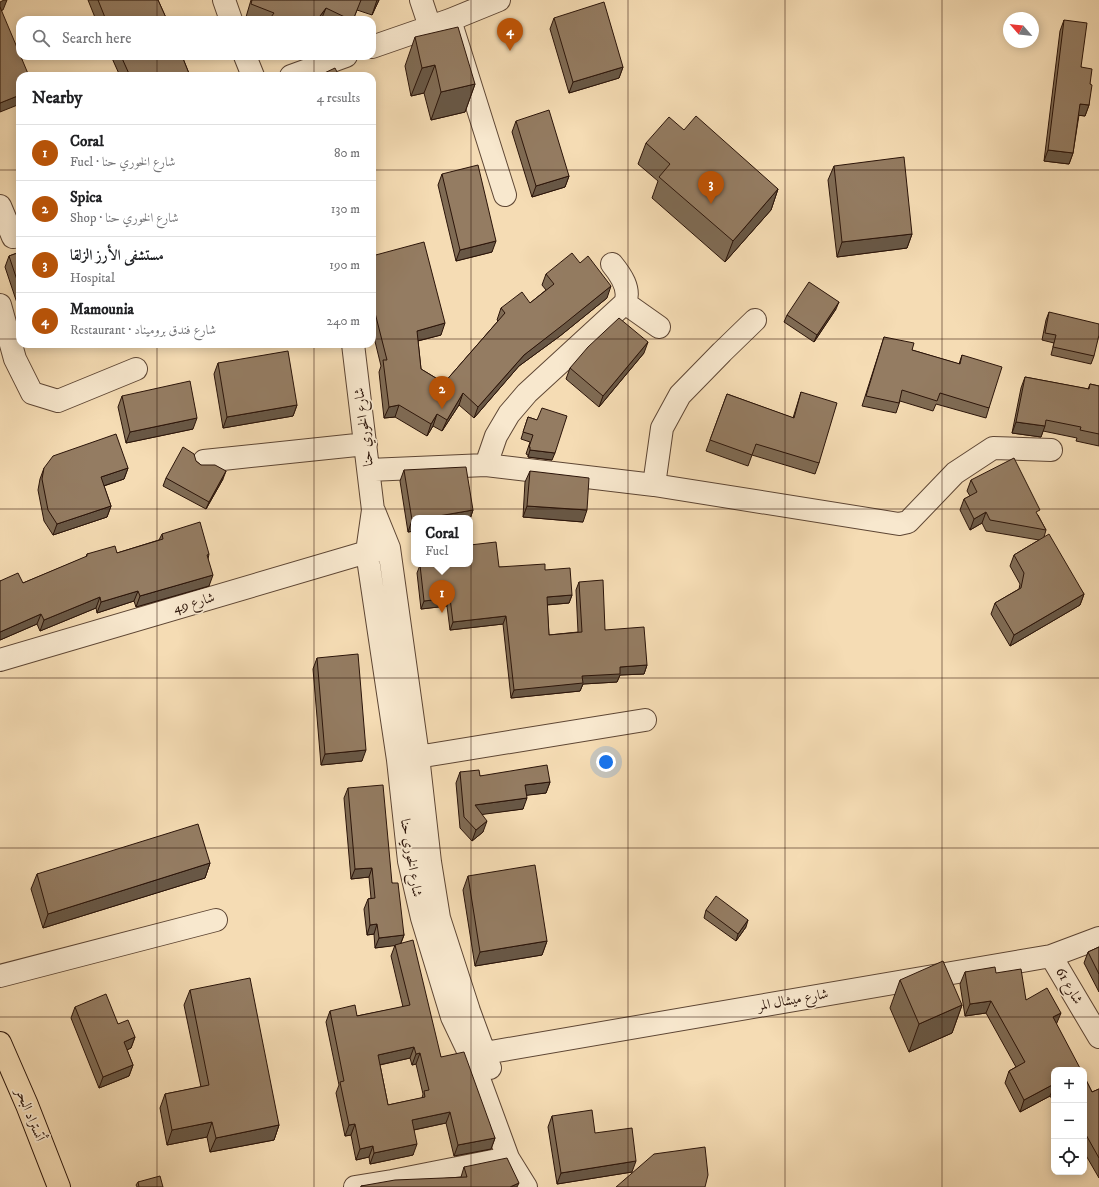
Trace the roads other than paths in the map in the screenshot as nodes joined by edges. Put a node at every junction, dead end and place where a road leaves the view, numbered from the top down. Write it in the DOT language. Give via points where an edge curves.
graph roads {
  1 [pos="224,0"];
  2 [pos="421,0"];
  3 [pos="499,0"];
  4 [pos="230,16"];
  5 [pos="440,23"];
  6 [pos="376,46"];
  7 [pos="247,60"];
  8 [pos="335,60"];
  9 [pos="251,72"];
  10 [pos="302,72"];
  11 [pos="505,196"];
  12 [pos="0,206"];
  13 [pos="11,238"];
  14 [pos="612,264"];
  15 [pos="625,303"];
  16 [pos="0,305"];
  17 [pos="755,320"];
  18 [pos="659,327"];
  19 [pos="354,348"];
  20 [pos="136,369"];
  21 [pos="366,444"];
  22 [pos="1051,450"];
  23 [pos="204,461"];
  24 [pos="486,465"];
  25 [pos="369,470"];
  26 [pos="654,485"];
  27 [pos="373,510"];
  28 [pos="389,548"];
  29 [pos="368,552"];
  30 [pos="0,660"];
  31 [pos="645,720"];
  32 [pos="408,758"];
  33 [pos="216,920"];
  34 [pos="1099,938"];
  35 [pos="1051,956"];
  36 [pos="0,976"];
  37 [pos="1099,1037"];
  38 [pos="0,1042"];
  39 [pos="485,1053"];
  40 [pos="508,1158"];
  41 [pos="59,1187"];
  42 [pos="355,1187"];
  43 [pos="527,1187"];
  1 -- 4 [label="street"];
  2 -- 5 [label="street"];
  3 -- 5 [label="street"];
  5 -- 6 [label="street"];
  5 -- 11 [label="street"];
  7 -- 9 [label="street"];
  8 -- 10 [label="street"];
  12 -- 13 [label="street"];
  14 -- 15 [label="street" via="625,285 628,297"];
  15 -- 18 [label="street"];
  15 -- 24 [label="street" via="527,393 509,414 496,436"];
  16 -- 20 [label="street" via="15,359 32,393 58,401"];
  17 -- 26 [label="street" via="680,395 662,428"];
  19 -- 21 [label="street, شارع الخوري حنا"];
  21 -- 23 [label="street"];
  21 -- 25 [label="street, شارع الخوري حنا"];
  22 -- 26 [label="street" via="993,448 955,473 908,522 899,524"];
  24 -- 25 [label="street"];
  24 -- 26 [label="street"];
  25 -- 27 [label="street, شارع الخوري حنا"];
  27 -- 28 [label="street, شارع الخوري حنا"];
  27 -- 29 [label="street, شارع الخوري حنا"];
  28 -- 29 [label="street, شارع 49"];
  28 -- 32 [label="street, شارع الخوري حنا"];
  29 -- 30 [label="street, شارع 49"];
  29 -- 32 [label="street, شارع الخوري حنا"];
  31 -- 32 [label="street"];
  32 -- 39 [label="street, شارع الخوري حنا" via="439,918"];
  32 -- 40 [label="street, شارع الخوري حنا" via="410,861 422,918 452,1017 471,1057"];
  33 -- 36 [label="street"];
  34 -- 35 [label="street, شارع ميشال المر"];
  35 -- 37 [label="street, شارع 61"];
  35 -- 39 [label="street, شارع ميشال المر"];
  38 -- 41 [label="highway, أتستراد البحر"];
  39 -- 43 [label="street, شارع الخوري حنا"];
  40 -- 42 [label="street"];
  40 -- 43 [label="street, شارع الخوري حنا"];
}
